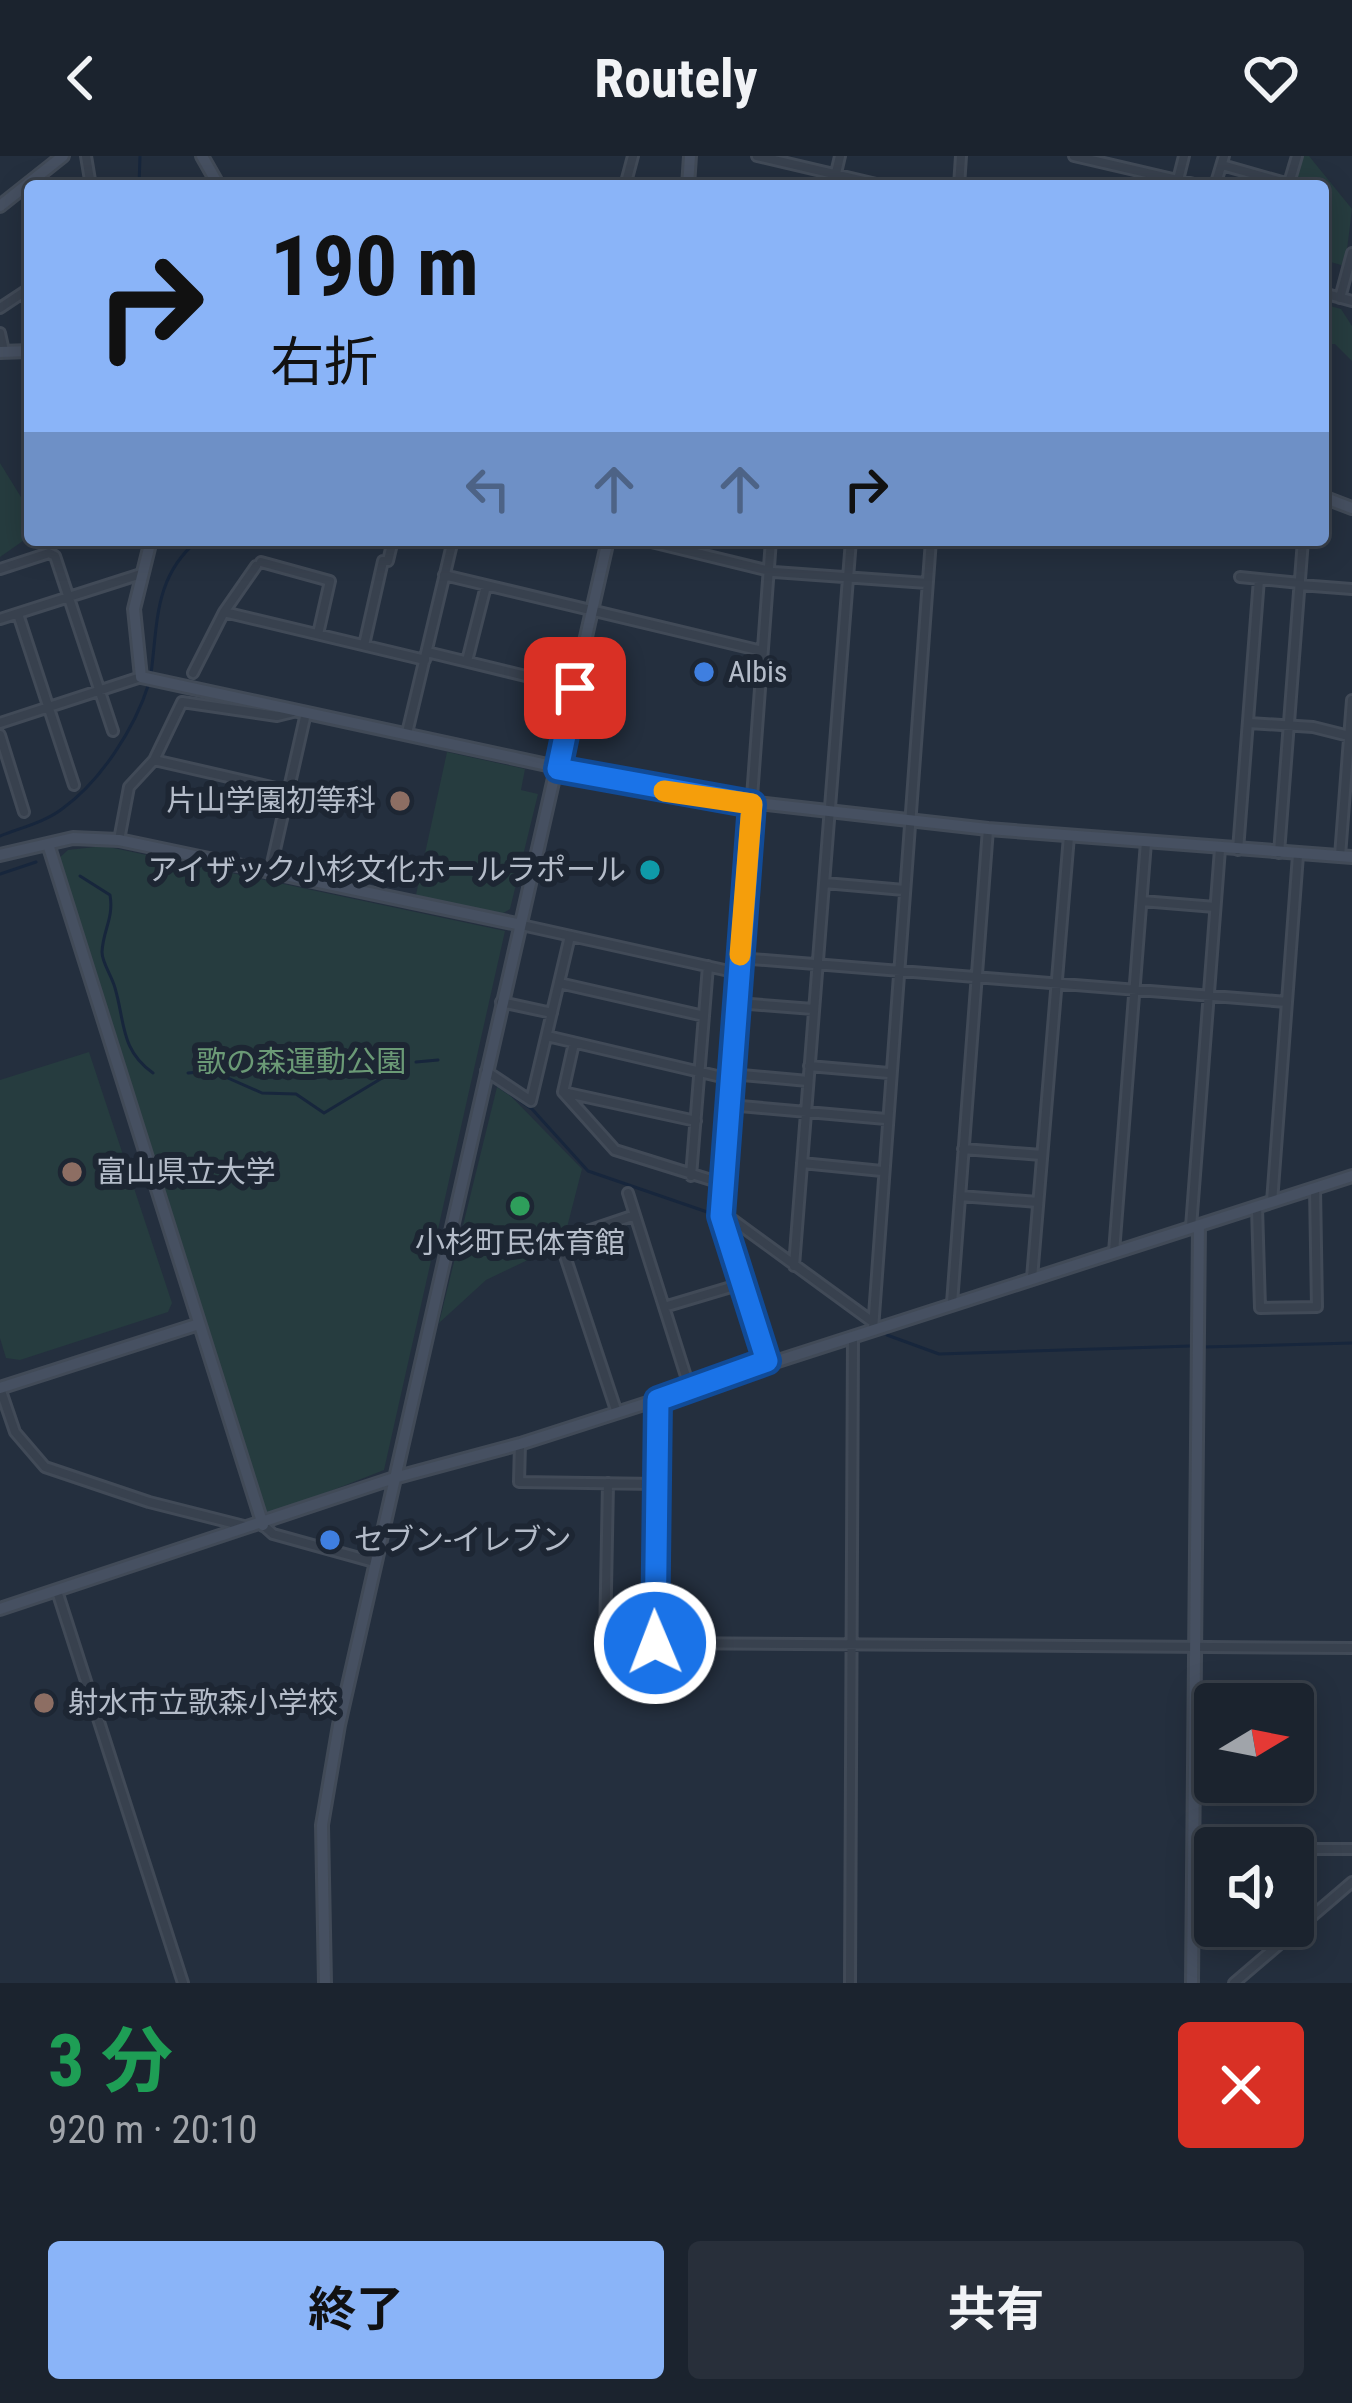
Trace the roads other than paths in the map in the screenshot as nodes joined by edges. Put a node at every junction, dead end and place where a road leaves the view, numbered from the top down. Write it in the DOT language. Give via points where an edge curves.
graph roads {
  1 [pos="63,156"];
  2 [pos="758,156"];
  3 [pos="840,156"];
  4 [pos="1074,156"];
  5 [pos="1184,156"];
  6 [pos="1223,160"];
  7 [pos="1118,161"];
  8 [pos="836,174"];
  9 [pos="33,180"];
  10 [pos="834,180"];
  11 [pos="861,180"];
  12 [pos="1178,180"];
  13 [pos="1276,180"];
  14 [pos="24,187"];
  15 [pos="0,206"];
  16 [pos="1352,253"];
  17 [pos="1329,295"];
  18 [pos="1340,298"];
  19 [pos="1352,301"];
  20 [pos="0,333"];
  21 [pos="2,351"];
  22 [pos="150,546"];
  23 [pos="391,546"];
  24 [pos="451,546"];
  25 [pos="607,546"];
  26 [pos="669,546"];
  27 [pos="771,546"];
  28 [pos="851,546"];
  29 [pos="930,546"];
  30 [pos="1303,546"];
  31 [pos="0,569"];
  32 [pos="769,569"];
  33 [pos="145,573"];
  34 [pos="444,575"];
  35 [pos="848,578"];
  36 [pos="1240,578"];
  37 [pos="1259,579"];
  38 [pos="927,583"];
  39 [pos="1300,584"];
  40 [pos="486,586"];
  41 [pos="1352,589"];
  42 [pos="68,597"];
  43 [pos="592,609"];
  44 [pos="224,612"];
  45 [pos="18,614"];
  46 [pos="0,620"];
  47 [pos="318,634"];
  48 [pos="364,645"];
  49 [pos="762,651"];
  50 [pos="426,656"];
  51 [pos="467,661"];
  52 [pos="193,673"];
  53 [pos="147,678"];
  54 [pos="575,688"];
  55 [pos="99,690"];
  56 [pos="1352,700"];
  57 [pos="48,707"];
  58 [pos="303,711"];
  59 [pos="0,723"];
  60 [pos="1249,723"];
  61 [pos="1289,725"];
  62 [pos="113,731"];
  63 [pos="407,733"];
  64 [pos="0,735"];
  65 [pos="1349,736"];
  66 [pos="154,760"];
  67 [pos="558,769"];
  68 [pos="74,784"];
  69 [pos="289,791"];
  70 [pos="752,804"];
  71 [pos="24,812"];
  72 [pos="830,812"];
  73 [pos="909,821"];
  74 [pos="988,829"];
  75 [pos="1069,836"];
  76 [pos="118,840"];
  77 [pos="1146,842"];
  78 [pos="48,844"];
  79 [pos="1220,848"];
  80 [pos="1238,850"];
  81 [pos="1279,853"];
  82 [pos="0,855"];
  83 [pos="1298,855"];
  84 [pos="1346,856"];
  85 [pos="271,872"];
  86 [pos="825,883"];
  87 [pos="904,890"];
  88 [pos="1142,901"];
  89 [pos="1215,907"];
  90 [pos="517,924"];
  91 [pos="570,935"];
  92 [pos="740,958"];
  93 [pos="818,964"];
  94 [pos="708,966"];
  95 [pos="897,970"];
  96 [pos="738,973"];
  97 [pos="977,976"];
  98 [pos="560,983"];
  99 [pos="1055,983"];
  100 [pos="1135,989"];
  101 [pos="1208,995"];
  102 [pos="500,1001"];
  103 [pos="1287,1002"];
  104 [pos="736,1003"];
  105 [pos="813,1010"];
  106 [pos="553,1013"];
  107 [pos="704,1016"];
  108 [pos="547,1036"];
  109 [pos="574,1043"];
  110 [pos="809,1066"];
  111 [pos="486,1071"];
  112 [pos="699,1072"];
  113 [pos="889,1073"];
  114 [pos="731,1076"];
  115 [pos="808,1081"];
  116 [pos="563,1092"];
  117 [pos="729,1105"];
  118 [pos="806,1111"];
  119 [pos="886,1119"];
  120 [pos="695,1121"];
  121 [pos="964,1149"];
  122 [pos="1042,1155"];
  123 [pos="802,1163"];
  124 [pos="882,1171"];
  125 [pos="691,1176"];
  126 [pos="1352,1176"];
  127 [pos="724,1184"];
  128 [pos="1316,1188"];
  129 [pos="628,1193"];
  130 [pos="960,1196"];
  131 [pos="1038,1202"];
  132 [pos="1272,1202"];
  133 [pos="1257,1207"];
  134 [pos="721,1211"];
  135 [pos="635,1215"];
  136 [pos="1195,1227"];
  137 [pos="1114,1252"];
  138 [pos="794,1266"];
  139 [pos="1033,1278"];
  140 [pos="741,1284"];
  141 [pos="952,1304"];
  142 [pos="664,1307"];
  143 [pos="199,1324"];
  144 [pos="873,1325"];
  145 [pos="853,1334"];
  146 [pos="767,1361"];
  147 [pos="0,1388"];
  148 [pos="689,1389"];
  149 [pos="658,1400"];
  150 [pos="616,1413"];
  151 [pos="520,1444"];
  152 [pos="394,1478"];
  153 [pos="608,1484"];
  154 [pos="656,1484"];
  155 [pos="257,1527"];
  156 [pos="374,1562"];
  157 [pos="57,1591"];
  158 [pos="0,1610"];
  159 [pos="605,1642"];
  160 [pos="851,1644"];
  161 [pos="1196,1646"];
  162 [pos="1352,1648"];
  163 [pos="1194,1827"];
  164 [pos="1194,1848"];
  165 [pos="1314,1849"];
  166 [pos="1352,1849"];
  167 [pos="1352,1882"];
  168 [pos="183,1983"];
  169 [pos="325,1983"];
  170 [pos="850,1983"];
  171 [pos="1192,1983"];
  172 [pos="1234,1983"];
  1 -- 9 [label="street"];
  2 -- 8 [label="street"];
  3 -- 8 [label="street"];
  4 -- 7 [label="street"];
  5 -- 12 [label="street"];
  6 -- 13 [label="street"];
  7 -- 12 [label="street"];
  8 -- 10 [label="street"];
  8 -- 11 [label="street"];
  14 -- 15 [label="street"];
  16 -- 18 [label="street"];
  17 -- 18 [label="street"];
  18 -- 19 [label="street"];
  20 -- 21 [label="street"];
  22 -- 33 [label="street"];
  23 -- 48 [label="street"];
  24 -- 34 [label="street"];
  25 -- 43 [label="street"];
  26 -- 32 [label="street"];
  27 -- 32 [label="street"];
  28 -- 35 [label="street"];
  29 -- 38 [label="street"];
  30 -- 39 [label="street"];
  31 -- 42 [label="street" via="49,553"];
  32 -- 35 [label="street"];
  32 -- 49 [label="street"];
  33 -- 42 [label="street"];
  33 -- 53 [label="street" via="134,608"];
  34 -- 40 [label="street"];
  34 -- 50 [label="street"];
  35 -- 38 [label="street"];
  35 -- 72 [label="street"];
  36 -- 37 [label="street"];
  37 -- 39 [label="street"];
  37 -- 60 [label="street"];
  38 -- 73 [label="street"];
  39 -- 41 [label="street"];
  39 -- 61 [label="street"];
  40 -- 43 [label="street"];
  40 -- 51 [label="street"];
  42 -- 45 [label="street"];
  42 -- 55 [label="street"];
  43 -- 49 [label="street"];
  43 -- 54 [label="street"];
  44 -- 47 [label="street"];
  44 -- 47 [label="street" via="259,564 330,581"];
  44 -- 52 [label="street"];
  45 -- 46 [label="street"];
  45 -- 57 [label="street"];
  47 -- 48 [label="street"];
  48 -- 50 [label="street"];
  49 -- 70 [label="street"];
  50 -- 51 [label="street"];
  50 -- 63 [label="street"];
  51 -- 54 [label="street"];
  53 -- 55 [label="street"];
  53 -- 58 [label="street"];
  54 -- 67 [label="street"];
  55 -- 57 [label="street"];
  55 -- 62 [label="street"];
  56 -- 65 [label="street"];
  57 -- 59 [label="street"];
  57 -- 68 [label="street"];
  58 -- 63 [label="street"];
  58 -- 66 [label="street" via="278,716 182,702"];
  58 -- 69 [label="street"];
  60 -- 61 [label="street"];
  60 -- 80 [label="street"];
  61 -- 65 [label="street"];
  61 -- 81 [label="street"];
  63 -- 67 [label="street"];
  64 -- 71 [label="street"];
  65 -- 84 [label="street"];
  66 -- 69 [label="street"];
  66 -- 76 [label="street" via="129,787"];
  67 -- 70 [label="street"];
  67 -- 90 [label="street"];
  69 -- 85 [label="street"];
  70 -- 72 [label="street"];
  70 -- 92 [label="street"];
  72 -- 73 [label="street"];
  72 -- 86 [label="street"];
  73 -- 74 [label="street"];
  73 -- 87 [label="street"];
  74 -- 75 [label="street"];
  74 -- 97 [label="street"];
  75 -- 77 [label="street"];
  75 -- 99 [label="street"];
  76 -- 78 [label="street"];
  76 -- 85 [label="street"];
  77 -- 79 [label="street"];
  77 -- 88 [label="street"];
  78 -- 82 [label="street"];
  78 -- 143 [label="street"];
  79 -- 80 [label="street"];
  79 -- 89 [label="street"];
  80 -- 81 [label="street"];
  81 -- 83 [label="street"];
  83 -- 84 [label="street"];
  83 -- 103 [label="street"];
  85 -- 90 [label="street"];
  86 -- 87 [label="street"];
  86 -- 93 [label="street"];
  87 -- 95 [label="street"];
  88 -- 89 [label="street"];
  88 -- 100 [label="street"];
  89 -- 101 [label="street"];
  90 -- 91 [label="street"];
  90 -- 102 [label="street"];
  91 -- 94 [label="street"];
  91 -- 98 [label="street"];
  92 -- 93 [label="street"];
  92 -- 96 [label="street"];
  93 -- 95 [label="street"];
  93 -- 105 [label="street"];
  94 -- 96 [label="street"];
  94 -- 107 [label="street"];
  95 -- 97 [label="street"];
  95 -- 113 [label="street"];
  96 -- 104 [label="street"];
  97 -- 99 [label="street"];
  97 -- 121 [label="street"];
  98 -- 106 [label="street"];
  98 -- 107 [label="street"];
  99 -- 100 [label="street"];
  99 -- 122 [label="street"];
  100 -- 101 [label="street"];
  100 -- 137 [label="street"];
  101 -- 103 [label="street"];
  101 -- 136 [label="street"];
  102 -- 106 [label="street"];
  102 -- 111 [label="street"];
  103 -- 132 [label="street"];
  104 -- 105 [label="street"];
  104 -- 114 [label="street"];
  105 -- 110 [label="street"];
  106 -- 108 [label="street"];
  107 -- 112 [label="street"];
  108 -- 109 [label="street"];
  108 -- 111 [label="street" via="531,1101"];
  109 -- 112 [label="street"];
  109 -- 116 [label="street"];
  110 -- 113 [label="street"];
  110 -- 115 [label="street"];
  111 -- 152 [label="street"];
  112 -- 114 [label="street"];
  112 -- 120 [label="street"];
  113 -- 119 [label="street"];
  114 -- 115 [label="street"];
  114 -- 117 [label="street"];
  115 -- 118 [label="street"];
  116 -- 120 [label="street"];
  116 -- 125 [label="street" via="615,1150"];
  117 -- 118 [label="street"];
  117 -- 127 [label="street"];
  118 -- 119 [label="street"];
  118 -- 123 [label="street"];
  119 -- 124 [label="street"];
  120 -- 125 [label="street"];
  121 -- 122 [label="street"];
  121 -- 130 [label="street"];
  122 -- 131 [label="street"];
  123 -- 124 [label="street"];
  123 -- 138 [label="street"];
  124 -- 144 [label="street"];
  125 -- 127 [label="street"];
  126 -- 128 [label="street"];
  127 -- 134 [label="street"];
  128 -- 132 [label="street"];
  128 -- 133 [label="street" via="1317,1307 1260,1308"];
  129 -- 135 [label="street"];
  130 -- 131 [label="street"];
  130 -- 141 [label="street"];
  131 -- 139 [label="street"];
  132 -- 133 [label="street"];
  133 -- 136 [label="street"];
  134 -- 138 [label="street"];
  134 -- 140 [label="street"];
  135 -- 142 [label="street"];
  135 -- 150 [label="street" via="570,1237 563,1250"];
  136 -- 137 [label="street"];
  136 -- 161 [label="street"];
  137 -- 139 [label="street"];
  138 -- 144 [label="street"];
  139 -- 141 [label="street"];
  140 -- 142 [label="street"];
  140 -- 146 [label="street"];
  141 -- 144 [label="street"];
  142 -- 148 [label="street"];
  143 -- 147 [label="street"];
  143 -- 155 [label="street"];
  144 -- 145 [label="street"];
  145 -- 146 [label="street"];
  145 -- 160 [label="street"];
  146 -- 148 [label="street"];
  147 -- 155 [label="street" via="15,1432 45,1468"];
  148 -- 149 [label="street"];
  149 -- 150 [label="street"];
  149 -- 154 [label="street"];
  150 -- 151 [label="street"];
  151 -- 152 [label="street"];
  151 -- 153 [label="street" via="520,1482"];
  152 -- 155 [label="street"];
  152 -- 156 [label="street"];
  153 -- 154 [label="street"];
  153 -- 159 [label="street"];
  154 -- 160 [label="street" via="655,1643"];
  155 -- 156 [label="street"];
  155 -- 157 [label="street"];
  156 -- 169 [label="street" via="322,1825"];
  157 -- 158 [label="street"];
  157 -- 168 [label="street"];
  160 -- 161 [label="street"];
  160 -- 170 [label="street"];
  161 -- 162 [label="street"];
  161 -- 163 [label="street"];
  164 -- 171 [label="street"];
  165 -- 166 [label="street"];
  167 -- 172 [label="street"];
}
